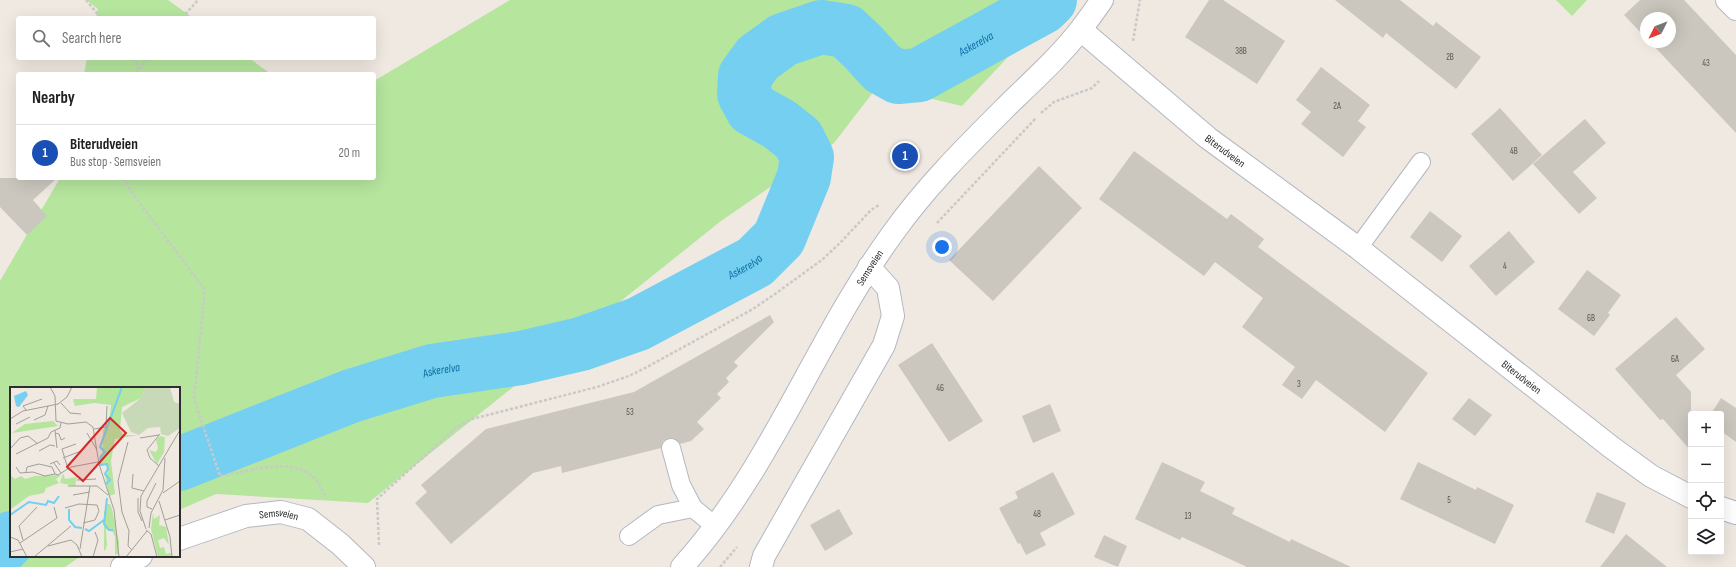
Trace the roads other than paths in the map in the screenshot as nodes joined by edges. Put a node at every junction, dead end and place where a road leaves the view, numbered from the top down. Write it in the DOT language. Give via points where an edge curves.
graph roads {
  1 [pos="1102,0"];
  2 [pos="1727,0"];
  3 [pos="1736,9"];
  4 [pos="1080,30"];
  5 [pos="1421,162"];
  6 [pos="1358,248"];
  7 [pos="869,267"];
  8 [pos="671,448"];
  9 [pos="1688,495"];
  10 [pos="693,508"];
  11 [pos="1724,509"];
  12 [pos="1736,513"];
  13 [pos="715,526"];
  14 [pos="629,536"];
  15 [pos="180,539"];
  16 [pos="138,557"];
  17 [pos="122,567"];
  18 [pos="364,567"];
  19 [pos="682,567"];
  20 [pos="761,567"];
  1 -- 4 [label="street, Semsveien"];
  2 -- 3 [label="street"];
  4 -- 6 [label="street, Biterudveien" via="1208,138"];
  4 -- 7 [label="street, Semsveien" via="1052,62 974,139 912,208"];
  5 -- 6 [label="lane"];
  6 -- 9 [label="street, Biterudveien" via="1611,447 1652,476"];
  7 -- 13 [label="street, Semsveien" via="777,431"];
  7 -- 20 [label="street" via="888,288 893,316 884,345 764,556"];
  8 -- 10 [label="lane" via="681,485"];
  10 -- 13 [label="lane"];
  10 -- 14 [label="lane" via="658,515"];
  11 -- 12 [label="street"];
  13 -- 19 [label="street, Semsveien"];
  15 -- 18 [label="street, Semsveien" via="246,516 281,512 308,519"];
  16 -- 17 [label="street"];
}
